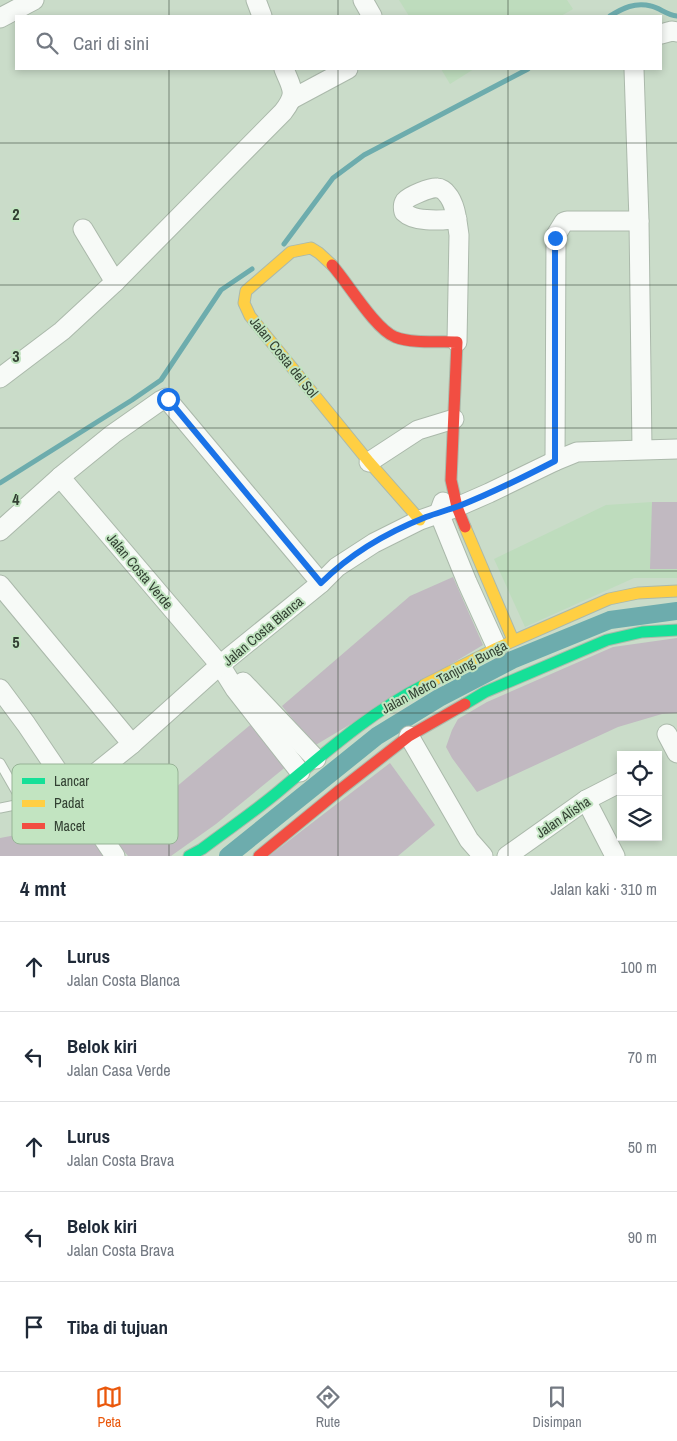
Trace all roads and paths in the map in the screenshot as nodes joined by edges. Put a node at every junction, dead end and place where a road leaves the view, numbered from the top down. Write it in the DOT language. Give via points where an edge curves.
graph roads {
  1 [pos="34,0"];
  2 [pos="256,0"];
  3 [pos="364,0"];
  4 [pos="262,15"];
  5 [pos="372,15"];
  6 [pos="0,18"];
  7 [pos="284,70"];
  8 [pos="346,70"];
  9 [pos="634,70"];
  10 [pos="292,99"];
  11 [pos="457,220"];
  12 [pos="639,221"];
  13 [pos="83,229"];
  14 [pos="115,282"];
  15 [pos="457,342"];
  16 [pos="0,378"];
  17 [pos="454,419"];
  18 [pos="677,449"];
  19 [pos="642,450"];
  20 [pos="555,461"];
  21 [pos="369,462"];
  22 [pos="60,477"];
  23 [pos="451,480"];
  24 [pos="457,507"];
  25 [pos="439,513"];
  26 [pos="420,520"];
  27 [pos="0,531"];
  28 [pos="321,583"];
  29 [pos="0,586"];
  30 [pos="677,591"];
  31 [pos="677,630"];
  32 [pos="505,644"];
  33 [pos="220,665"];
  34 [pos="0,689"];
  35 [pos="666,734"];
  36 [pos="409,736"];
  37 [pos="132,744"];
  38 [pos="677,753"];
  39 [pos="316,760"];
  40 [pos="0,763"];
  41 [pos="53,764"];
  42 [pos="108,764"];
  43 [pos="300,772"];
  44 [pos="12,784"];
  45 [pos="617,784"];
  46 [pos="586,800"];
  47 [pos="107,844"];
  48 [pos="470,848"];
  49 [pos="115,856"];
  50 [pos="189,856"];
  51 [pos="259,856"];
  52 [pos="483,856"];
  53 [pos="507,856"];
  54 [pos="615,856"];
  1 -- 6 [label="street"];
  2 -- 4 [label="street"];
  3 -- 5 [label="street"];
  7 -- 10 [label="street" via="292,89"];
  8 -- 10 [label="street"];
  9 -- 12 [label="street"];
  10 -- 14 [label="street" via="283,112"];
  11 -- 15 [label="street"];
  12 -- 19 [label="street"];
  12 -- 20 [label="street" via="568,220 556,234"];
  13 -- 14 [label="street"];
  14 -- 16 [label="street" via="62,331"];
  15 -- 17 [label="main road"];
  15 -- 21 [label="main road, Jalan Costa del Sol" via="407,339 386,331 332,266 311,248 291,252 246,291 244,303 250,316"];
  17 -- 21 [label="street" via="418,430"];
  17 -- 23 [label="main road"];
  18 -- 19 [label="street, Jalan Costa Blanca"];
  19 -- 20 [label="street, Jalan Costa Blanca" via="584,451"];
  20 -- 24 [label="street, Jalan Costa Blanca"];
  21 -- 26 [label="main road, Jalan Costa del Sol"];
  22 -- 27 [label="street"];
  22 -- 28 [label="street" via="166,398"];
  22 -- 33 [label="street, Jalan Costa Verde"];
  23 -- 24 [label="main road"];
  23 -- 25 [label="street"];
  24 -- 25 [label="street, Jalan Costa Blanca"];
  24 -- 32 [label="main road"];
  25 -- 26 [label="street, Jalan Costa Blanca"];
  25 -- 32 [label="street" via="467,582"];
  26 -- 28 [label="street, Jalan Costa Blanca" via="374,543 336,568"];
  28 -- 33 [label="street, Jalan Costa Blanca"];
  29 -- 37 [label="street"];
  30 -- 32 [label="main road, Jalan Metro Tanjung Bunga" via="638,593 610,599"];
  31 -- 36 [label="main road" via="642,631 607,640 485,692"];
  32 -- 39 [label="main road, Jalan Metro Tanjung Bunga" via="410,692"];
  33 -- 37 [label="street, Jalan Costa Blanca"];
  33 -- 39 [label="street" via="244,683"];
  33 -- 43 [label="street" via="235,690"];
  34 -- 41 [label="street"];
  35 -- 38 [label="street"];
  36 -- 48 [label="street"];
  36 -- 51 [label="main road"];
  37 -- 42 [label="street, Jalan Costa Blanca"];
  39 -- 43 [label="main road, Jalan Metro Tanjung Bunga"];
  40 -- 44 [label="lane"];
  43 -- 50 [label="main road, Jalan Metro Tanjung Bunga" via="270,798"];
  45 -- 46 [label="street, Jalan Alisha"];
  46 -- 53 [label="street, Jalan Alisha"];
  46 -- 54 [label="street"];
  47 -- 49 [label="street"];
  48 -- 52 [label="street"];
}
